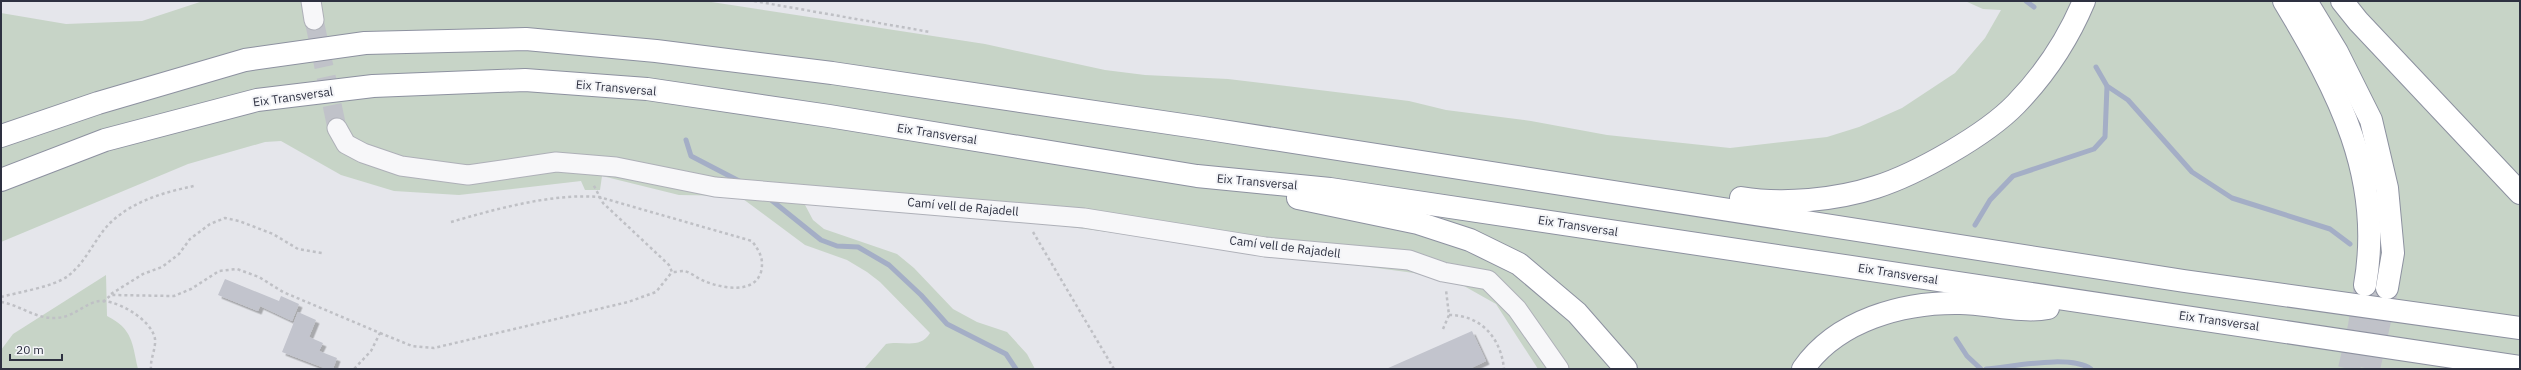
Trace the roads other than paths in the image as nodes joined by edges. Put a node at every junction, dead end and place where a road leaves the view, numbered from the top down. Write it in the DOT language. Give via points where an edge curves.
graph roads {
  1 [pos="311,1"];
  2 [pos="2084,1"];
  3 [pos="2284,1"];
  4 [pos="2306,1"];
  5 [pos="2342,1"];
  6 [pos="314,20"];
  7 [pos="337,128"];
  8 [pos="1,136"];
  9 [pos="1197,176"];
  10 [pos="1,180"];
  11 [pos="2520,193"];
  12 [pos="1630,195"];
  13 [pos="2365,286"];
  14 [pos="2387,288"];
  15 [pos="2085,302"];
  16 [pos="2520,328"];
  17 [pos="2520,367"];
  18 [pos="1558,369"];
  19 [pos="1626,369"];
  20 [pos="1803,369"];
  1 -- 6 [label="street"];
  2 -- 12 [label="highway" via="2064,42 2048,66 2016,104 1974,137 1931,162 1876,187 1810,200 1764,202 1719,195"];
  3 -- 13 [label="highway" via="2319,59 2350,125 2367,190 2371,254"];
  4 -- 14 [label="highway" via="2337,52 2371,120 2387,196 2392,253"];
  5 -- 11 [label="highway"];
  7 -- 18 [label="street, Camí vell de Rajadell" via="346,144 363,153 401,166 468,175 556,162 616,167 715,187 1084,218 1265,247 1409,260 1443,272 1488,280 1517,309"];
  8 -- 12 [label="highway" via="98,103 246,60 365,43 526,39 656,51 840,75 1219,130"];
  9 -- 10 [label="highway, Eix Transversal" via="647,89 525,80 373,86 257,100 105,140"];
  9 -- 15 [label="highway, Eix Transversal" via="1330,189"];
  9 -- 19 [label="highway" via="1418,223 1470,240 1518,264 1577,313"];
  12 -- 16 [label="highway" via="2184,281"];
  15 -- 17 [label="highway, Eix Transversal"];
  15 -- 20 [label="highway" via="2043,309 1959,303 1912,308 1868,318 1845,330 1811,358"];
}
